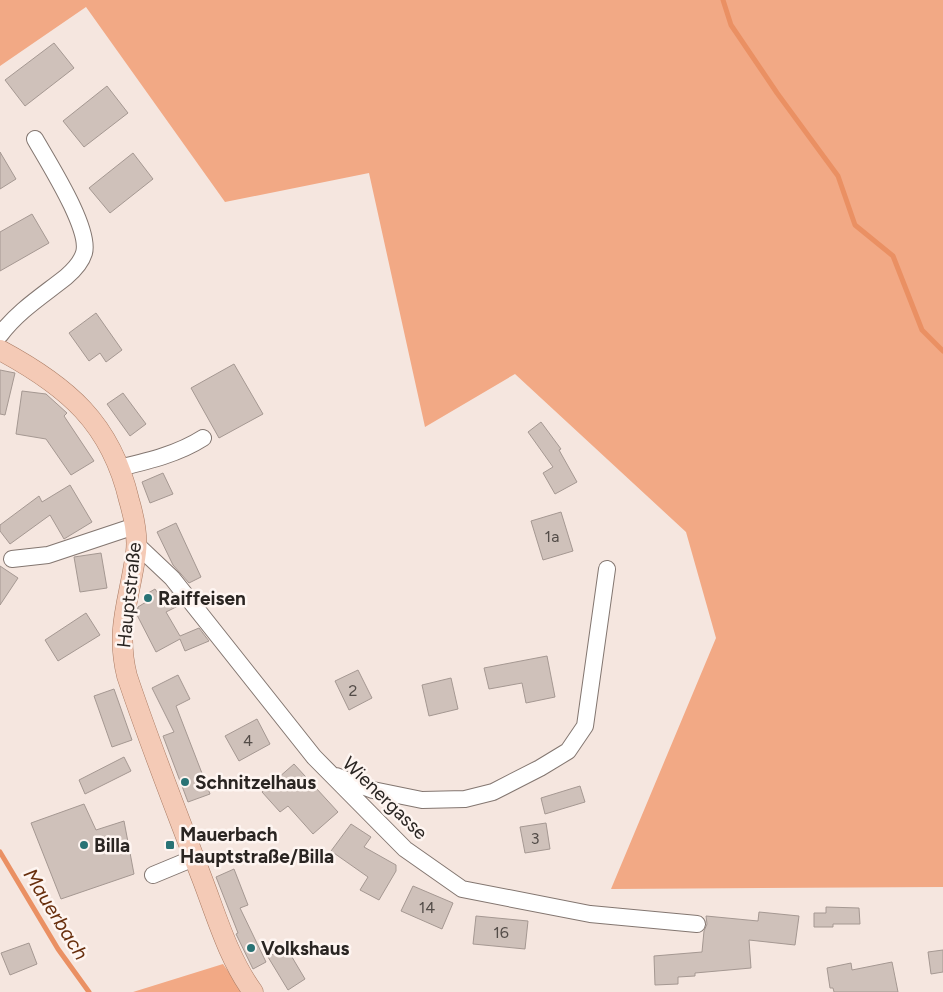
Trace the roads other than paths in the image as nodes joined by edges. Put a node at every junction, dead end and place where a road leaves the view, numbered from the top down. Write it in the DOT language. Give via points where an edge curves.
graph roads {
  1 [pos="35,139"];
  2 [pos="0,335"];
  3 [pos="0,350"];
  4 [pos="203,438"];
  5 [pos="119,468"];
  6 [pos="136,535"];
  7 [pos="12,559"];
  8 [pos="607,569"];
  9 [pos="332,774"];
  10 [pos="194,858"];
  11 [pos="152,875"];
  12 [pos="697,924"];
  13 [pos="253,992"];
  1 -- 2 [label="street" via="79,222 85,240 84,252 79,264 67,276 21,310"];
  3 -- 5 [label="main road, Hauptstraße" via="56,384 80,406 106,441"];
  4 -- 5 [label="street" via="161,457"];
  5 -- 6 [label="main road, Hauptstraße"];
  6 -- 7 [label="street" via="48,555"];
  6 -- 9 [label="street, Wienergasse" via="314,757"];
  6 -- 10 [label="main road, Hauptstraße" via="122,630 124,660 132,692"];
  8 -- 9 [label="street" via="585,726 568,751 493,792 465,799 422,800 373,790"];
  9 -- 12 [label="street, Wienergasse" via="406,849 462,889 590,914"];
  10 -- 11 [label="street"];
  10 -- 13 [label="main road, Hauptstraße" via="233,957"];
}
